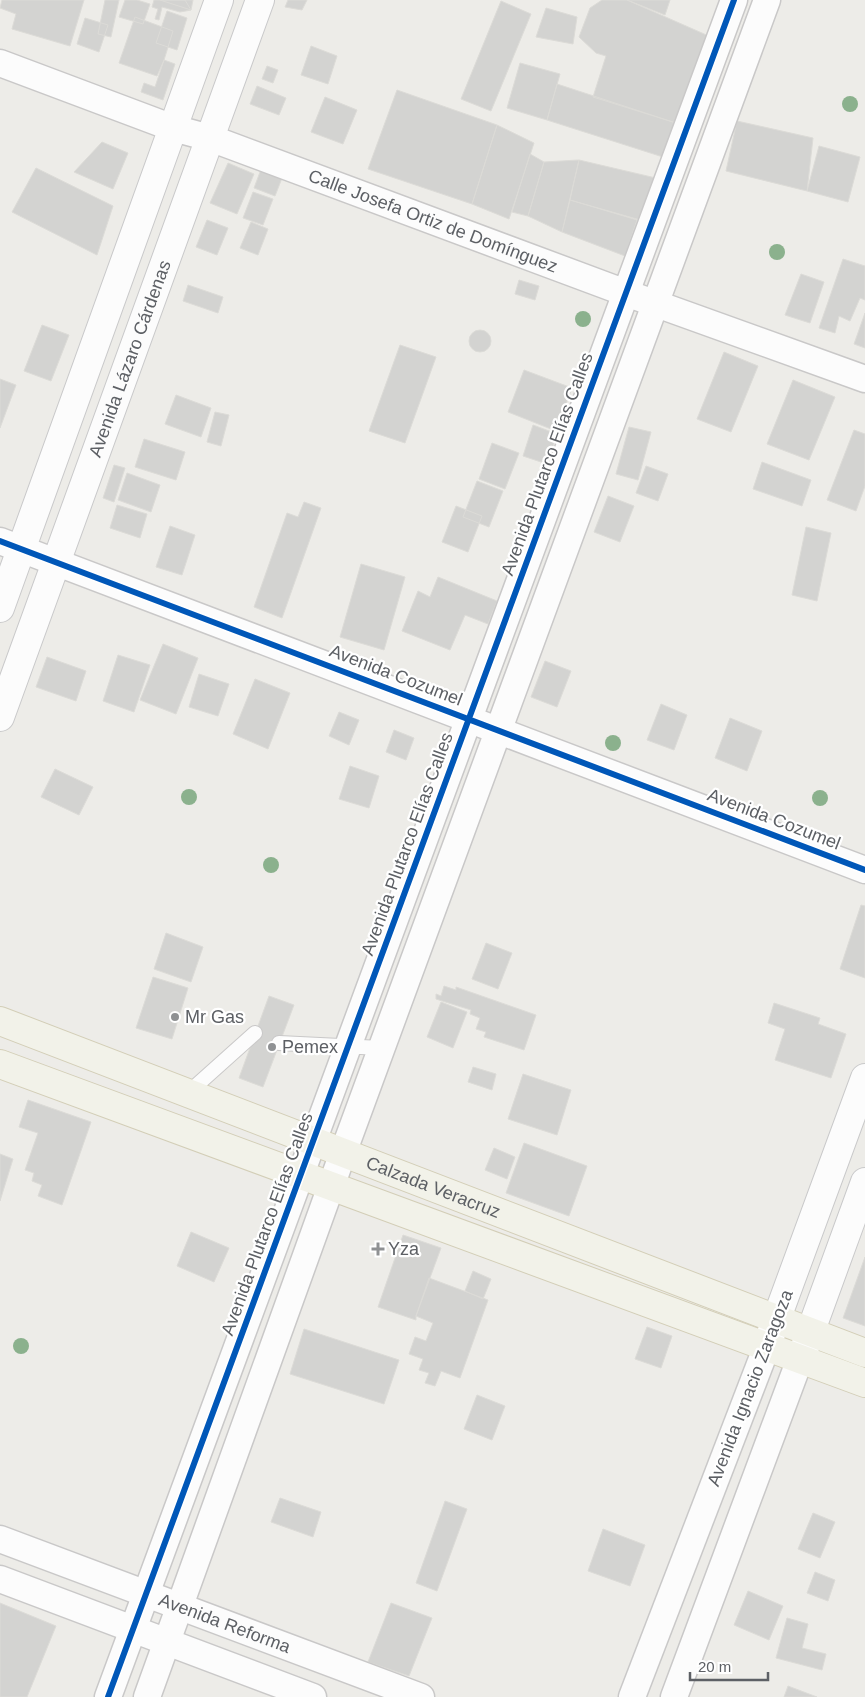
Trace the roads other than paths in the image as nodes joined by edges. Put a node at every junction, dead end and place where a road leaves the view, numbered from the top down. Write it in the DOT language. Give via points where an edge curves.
graph roads {
  1 [pos="219,0"];
  2 [pos="260,0"];
  3 [pos="734,0"];
  4 [pos="767,0"];
  5 [pos="0,63"];
  6 [pos="173,128"];
  7 [pos="210,138"];
  8 [pos="626,293"];
  9 [pos="655,304"];
  10 [pos="865,379"];
  11 [pos="11,545"];
  12 [pos="56,562"];
  13 [pos="0,608"];
  14 [pos="0,717"];
  15 [pos="469,719"];
  16 [pos="498,730"];
  17 [pos="865,870"];
  18 [pos="0,1021"];
  19 [pos="255,1034"];
  20 [pos="279,1043"];
  21 [pos="348,1048"];
  22 [pos="381,1048"];
  23 [pos="0,1064"];
  24 [pos="865,1078"];
  25 [pos="188,1093"];
  26 [pos="314,1142"];
  27 [pos="343,1154"];
  28 [pos="301,1176"];
  29 [pos="865,1182"];
  30 [pos="331,1187"];
  31 [pos="777,1319"];
  32 [pos="810,1332"];
  33 [pos="767,1346"];
  34 [pos="865,1353"];
  35 [pos="800,1358"];
  36 [pos="865,1383"];
  37 [pos="0,1539"];
  38 [pos="0,1579"];
  39 [pos="146,1593"];
  40 [pos="181,1607"];
  41 [pos="132,1629"];
  42 [pos="166,1642"];
  43 [pos="108,1697"];
  44 [pos="148,1697"];
  45 [pos="313,1697"];
  46 [pos="421,1697"];
  47 [pos="632,1697"];
  48 [pos="674,1697"];
  1 -- 6 [label="main road"];
  2 -- 7 [label="main road, Avenida Lázaro Cárdenas"];
  3 -- 8 [label="street, Avenida Plutarco Elías Calles"];
  4 -- 9 [label="street"];
  5 -- 6 [label="street, Calle Josefa Ortiz de Domínguez"];
  6 -- 7 [label="street, Calle Josefa Ortiz de Domínguez"];
  6 -- 11 [label="main road"];
  7 -- 8 [label="street, Calle Josefa Ortiz de Domínguez"];
  7 -- 12 [label="main road, Avenida Lázaro Cárdenas"];
  8 -- 9 [label="street, Calle Josefa Ortiz de Domínguez"];
  8 -- 15 [label="street, Avenida Plutarco Elías Calles"];
  9 -- 10 [label="street, Calle Josefa Ortiz de Domínguez"];
  9 -- 16 [label="street"];
  11 -- 12 [label="street, Avenida Cozumel"];
  11 -- 13 [label="main road"];
  12 -- 14 [label="main road, Avenida Lázaro Cárdenas"];
  12 -- 15 [label="street, Avenida Cozumel"];
  15 -- 16 [label="street, Avenida Cozumel"];
  15 -- 21 [label="street, Avenida Plutarco Elías Calles"];
  16 -- 17 [label="street, Avenida Cozumel"];
  16 -- 22 [label="street"];
  18 -- 25 [label="main road, Calzada Veracruz"];
  19 -- 25 [label="lane"];
  20 -- 21 [label="lane"];
  21 -- 22 [label="lane"];
  21 -- 26 [label="street, Avenida Plutarco Elías Calles"];
  22 -- 27 [label="street"];
  23 -- 28 [label="main road, Calzada Veracruz"];
  24 -- 31 [label="main road, Avenida Ignacio Zaragoza"];
  25 -- 26 [label="main road, Calzada Veracruz"];
  26 -- 27 [label="main road, Calzada Veracruz"];
  26 -- 28 [label="street, Avenida Plutarco Elías Calles"];
  27 -- 30 [label="street"];
  27 -- 31 [label="main road, Calzada Veracruz"];
  28 -- 30 [label="main road, Calzada Veracruz"];
  28 -- 39 [label="street, Avenida Plutarco Elías Calles"];
  29 -- 32 [label="main road, Avenida Ignacio Zaragoza"];
  30 -- 33 [label="main road, Calzada Veracruz"];
  30 -- 40 [label="street"];
  31 -- 32 [label="main road, Calzada Veracruz"];
  31 -- 33 [label="main road, Avenida Ignacio Zaragoza"];
  32 -- 34 [label="main road, Calzada Veracruz"];
  32 -- 35 [label="main road, Avenida Ignacio Zaragoza"];
  33 -- 35 [label="main road, Calzada Veracruz"];
  33 -- 47 [label="street, Avenida Ignacio Zaragoza"];
  35 -- 36 [label="main road, Calzada Veracruz"];
  35 -- 48 [label="street, Avenida Ignacio Zaragoza"];
  37 -- 39 [label="street, Avenida Reforma"];
  38 -- 41 [label="street"];
  39 -- 40 [label="street, Avenida Reforma"];
  39 -- 41 [label="street, Avenida Plutarco Elías Calles"];
  40 -- 42 [label="street"];
  40 -- 46 [label="street, Avenida Reforma"];
  41 -- 42 [label="street"];
  41 -- 43 [label="street, Avenida Plutarco Elías Calles"];
  42 -- 44 [label="street"];
  42 -- 45 [label="street"];
}
